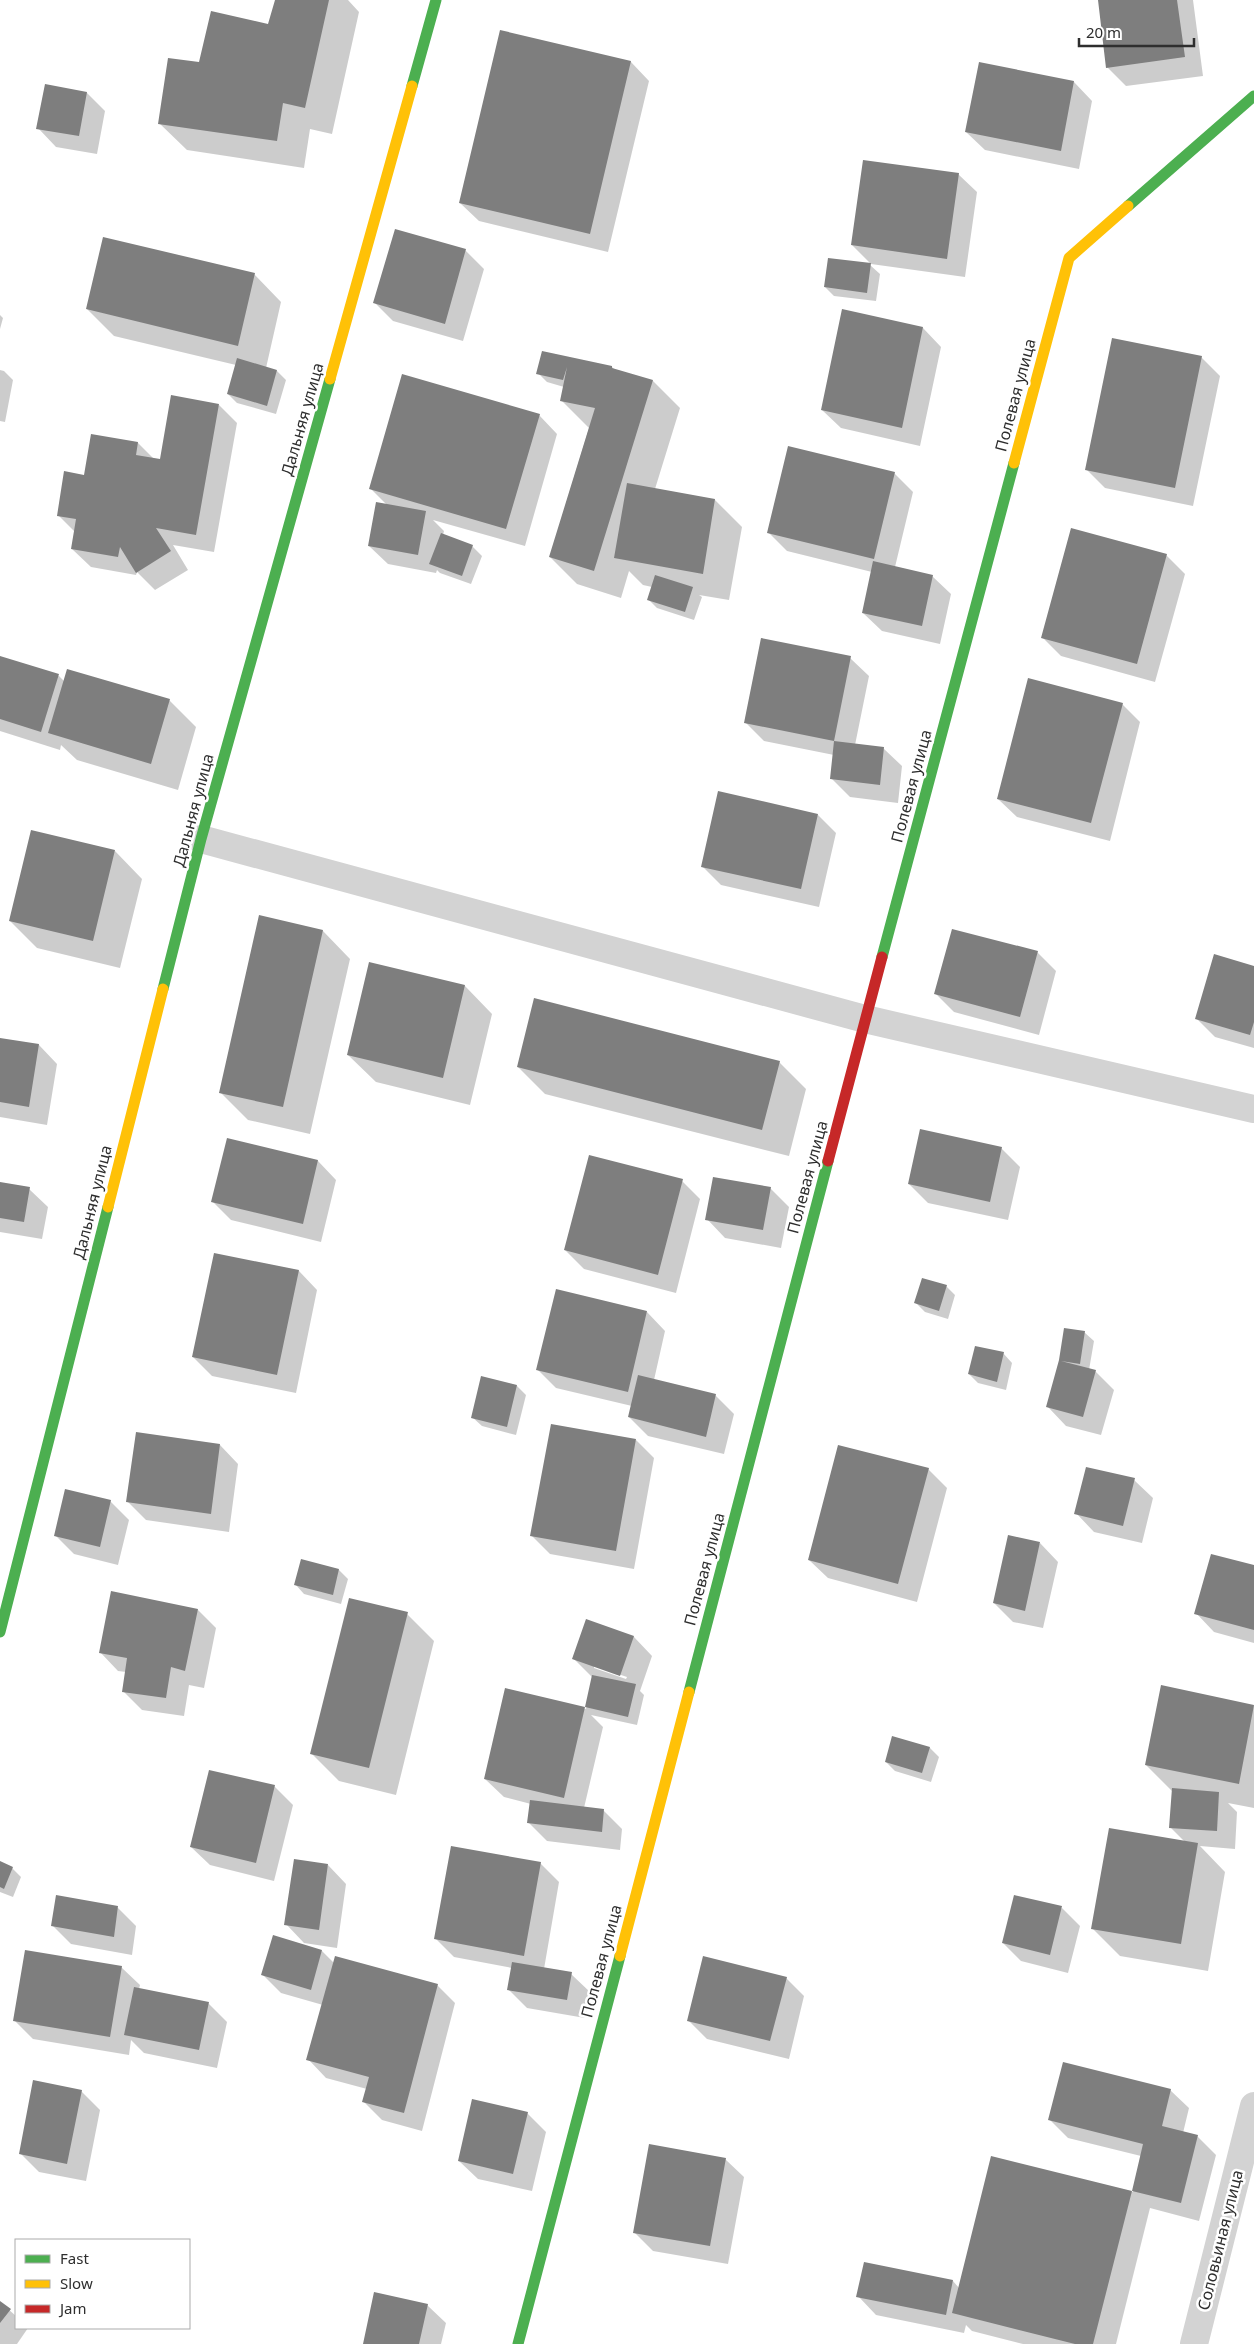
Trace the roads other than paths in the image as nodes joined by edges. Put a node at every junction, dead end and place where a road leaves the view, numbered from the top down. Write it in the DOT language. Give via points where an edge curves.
graph roads {
  1 [pos="436,0"];
  2 [pos="1254,96"];
  3 [pos="201,840"];
  4 [pos="865,1019"];
  5 [pos="1254,1108"];
  6 [pos="0,1632"];
  7 [pos="1254,2106"];
  8 [pos="518,2344"];
  9 [pos="1194,2344"];
  1 -- 3 [label="street, Дальняя улица"];
  2 -- 4 [label="street, Полевая улица" via="1068,258"];
  3 -- 4 [label="street"];
  3 -- 6 [label="street, Дальняя улица"];
  4 -- 5 [label="street"];
  4 -- 8 [label="street, Полевая улица"];
  7 -- 9 [label="street, Соловьиная улица"];
}
